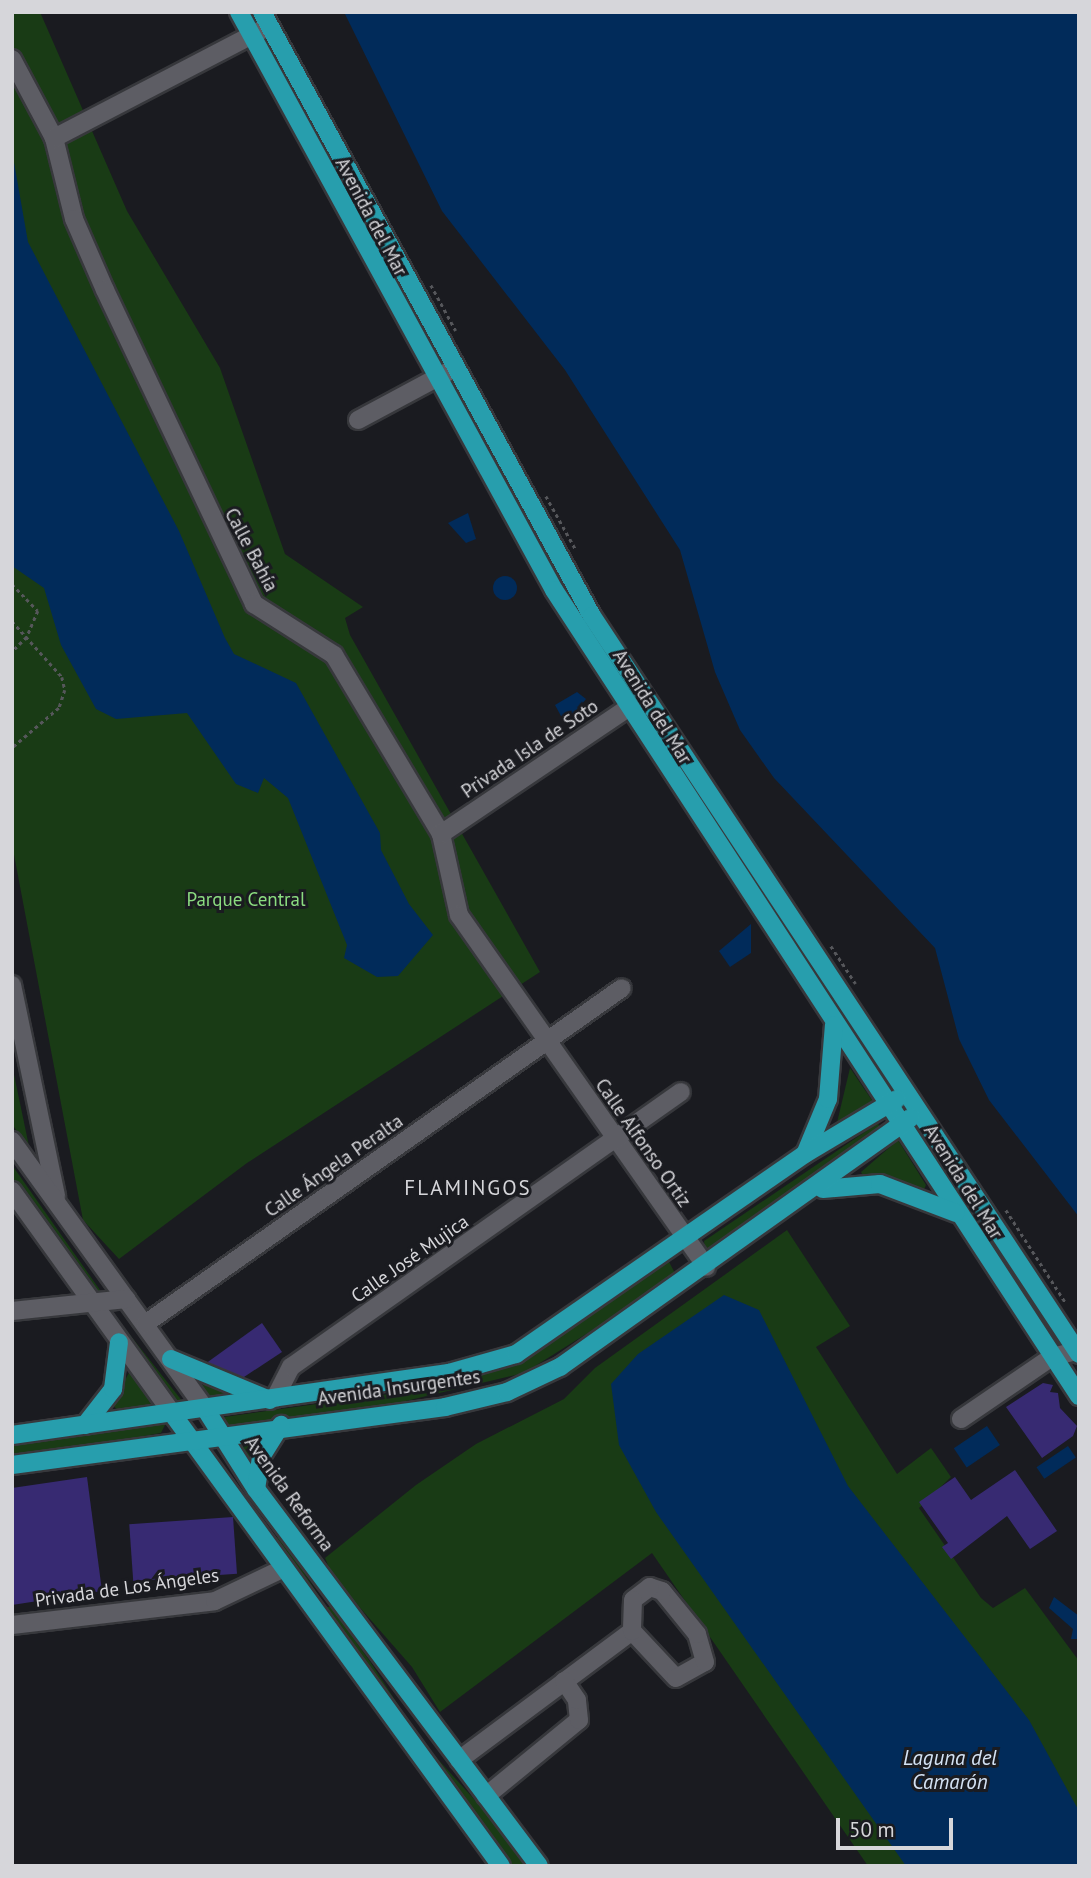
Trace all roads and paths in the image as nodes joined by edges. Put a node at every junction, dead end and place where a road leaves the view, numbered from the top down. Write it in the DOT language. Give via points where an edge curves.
graph roads {
  1 [pos="239,12"];
  2 [pos="265,19"];
  3 [pos="250,34"];
  4 [pos="12,59"];
  5 [pos="54,138"];
  6 [pos="425,278"];
  7 [pos="458,338"];
  8 [pos="455,368"];
  9 [pos="436,379"];
  10 [pos="358,420"];
  11 [pos="540,490"];
  12 [pos="576,557"];
  13 [pos="12,584"];
  14 [pos="12,621"];
  15 [pos="27,638"];
  16 [pos="12,652"];
  17 [pos="643,698"];
  18 [pos="627,708"];
  19 [pos="12,748"];
  20 [pos="441,834"];
  21 [pos="825,940"];
  22 [pos="12,985"];
  23 [pos="622,988"];
  24 [pos="860,993"];
  25 [pos="834,1025"];
  26 [pos="548,1043"];
  27 [pos="681,1092"];
  28 [pos="905,1094"];
  29 [pos="889,1105"];
  30 [pos="918,1112"];
  31 [pos="902,1125"];
  32 [pos="12,1141"];
  33 [pos="617,1141"];
  34 [pos="805,1154"];
  35 [pos="12,1191"];
  36 [pos="816,1191"];
  37 [pos="57,1203"];
  38 [pos="1000,1206"];
  39 [pos="956,1213"];
  40 [pos="684,1240"];
  41 [pos="706,1267"];
  42 [pos="126,1299"];
  43 [pos="94,1304"];
  44 [pos="12,1311"];
  45 [pos="1069,1316"];
  46 [pos="145,1325"];
  47 [pos="119,1342"];
  48 [pos="1077,1352"];
  49 [pos="1052,1357"];
  50 [pos="171,1359"];
  51 [pos="1079,1395"];
  52 [pos="272,1399"];
  53 [pos="206,1410"];
  54 [pos="174,1416"];
  55 [pos="961,1419"];
  56 [pos="85,1425"];
  57 [pos="281,1425"];
  58 [pos="12,1435"];
  59 [pos="222,1437"];
  60 [pos="191,1442"];
  61 [pos="12,1465"];
  62 [pos="256,1489"];
  63 [pos="282,1569"];
  64 [pos="336,1594"];
  65 [pos="311,1607"];
  66 [pos="12,1625"];
  67 [pos="632,1631"];
  68 [pos="565,1681"];
  69 [pos="427,1717"];
  70 [pos="404,1734"];
  71 [pos="459,1760"];
  72 [pos="486,1796"];
  73 [pos="501,1866"];
  74 [pos="539,1866"];
  1 -- 3 [label="main road, Avenida del Mar"];
  2 -- 3 [label="street"];
  2 -- 8 [label="main road, Avenida del Mar"];
  3 -- 5 [label="street"];
  3 -- 9 [label="main road, Avenida del Mar"];
  4 -- 5 [label="street, Calle Bahía"];
  5 -- 20 [label="street, Calle Bahía" via="74,219 254,604 334,655"];
  6 -- 7 [label="path"];
  8 -- 9 [label="street"];
  8 -- 17 [label="main road, Avenida del Mar" via="541,532"];
  9 -- 10 [label="street"];
  9 -- 18 [label="main road, Avenida del Mar"];
  11 -- 12 [label="path"];
  13 -- 15 [label="path" via="38,611"];
  14 -- 15 [label="path"];
  15 -- 16 [label="path"];
  15 -- 19 [label="path" via="62,677 65,690 60,708"];
  17 -- 18 [label="street, Privada Isla de Soto"];
  17 -- 28 [label="main road, Avenida del Mar"];
  18 -- 20 [label="street, Privada Isla de Soto"];
  18 -- 25 [label="main road, Avenida del Mar"];
  20 -- 26 [label="street, Calle Bahía" via="459,915"];
  21 -- 24 [label="path"];
  22 -- 37 [label="street"];
  23 -- 26 [label="street, Calle Ángela Peralta"];
  25 -- 29 [label="main road, Avenida del Mar"];
  25 -- 34 [label="main road" via="828,1099"];
  26 -- 33 [label="street, Calle Alfonso Ortiz"];
  26 -- 46 [label="street, Calle Ángela Peralta"];
  27 -- 33 [label="street, Calle José Mujica"];
  28 -- 29 [label="main road, Avenida Insurgentes"];
  28 -- 30 [label="main road, Avenida del Mar"];
  29 -- 31 [label="main road, Avenida del Mar"];
  29 -- 34 [label="main road, Avenida Insurgentes"];
  30 -- 31 [label="main road, Avenida Insurgentes"];
  30 -- 48 [label="main road, Avenida del Mar"];
  31 -- 36 [label="main road, Avenida Insurgentes"];
  31 -- 39 [label="main road, Avenida del Mar"];
  32 -- 37 [label="street, Avenida Reforma"];
  33 -- 40 [label="street, Calle Alfonso Ortiz"];
  33 -- 52 [label="street, Calle José Mujica" via="291,1367"];
  34 -- 40 [label="main road, Avenida Insurgentes"];
  35 -- 43 [label="street"];
  36 -- 39 [label="main road" via="880,1184"];
  36 -- 41 [label="main road, Avenida Insurgentes"];
  37 -- 42 [label="street, Avenida Reforma"];
  38 -- 45 [label="path" via="1018,1221 1063,1293"];
  39 -- 49 [label="main road, Avenida del Mar"];
  40 -- 41 [label="street, Calle Alfonso Ortiz"];
  40 -- 52 [label="main road, Avenida Insurgentes" via="516,1354 449,1373"];
  41 -- 57 [label="main road, Avenida Insurgentes" via="560,1367 507,1392 445,1407"];
  42 -- 43 [label="street"];
  42 -- 46 [label="street, Avenida Reforma"];
  43 -- 44 [label="street"];
  43 -- 47 [label="street"];
  46 -- 50 [label="street, Avenida Reforma"];
  47 -- 54 [label="street"];
  47 -- 56 [label="main road" via="113,1390"];
  48 -- 49 [label="street"];
  49 -- 51 [label="main road, Avenida del Mar"];
  49 -- 55 [label="street"];
  50 -- 52 [label="main road"];
  50 -- 53 [label="street, Avenida Reforma"];
  52 -- 53 [label="main road, Avenida Insurgentes"];
  53 -- 54 [label="main road, Avenida Insurgentes"];
  53 -- 59 [label="main road, Avenida Reforma"];
  54 -- 56 [label="main road, Avenida Insurgentes"];
  54 -- 60 [label="main road"];
  56 -- 58 [label="main road, Avenida Insurgentes"];
  57 -- 59 [label="main road, Avenida Insurgentes"];
  57 -- 62 [label="main road" via="261,1457"];
  59 -- 60 [label="main road, Avenida Insurgentes"];
  59 -- 62 [label="main road, Avenida Reforma"];
  60 -- 61 [label="main road, Avenida Insurgentes"];
  60 -- 63 [label="main road"];
  62 -- 64 [label="main road, Avenida Reforma"];
  63 -- 65 [label="main road"];
  63 -- 66 [label="street, Privada de Los Ángeles" via="215,1601"];
  64 -- 65 [label="main road"];
  64 -- 69 [label="main road, Avenida Reforma"];
  65 -- 70 [label="main road"];
  67 -- 67 [label="street" via="676,1678 705,1662 697,1634 662,1591 650,1587 633,1600"];
  67 -- 68 [label="street"];
  68 -- 71 [label="street"];
  68 -- 72 [label="street" via="577,1700 579,1720"];
  69 -- 70 [label="main road"];
  69 -- 71 [label="main road, Avenida Reforma"];
  70 -- 73 [label="main road"];
  71 -- 72 [label="main road, Avenida Reforma"];
  72 -- 74 [label="main road, Avenida Reforma"];
}
